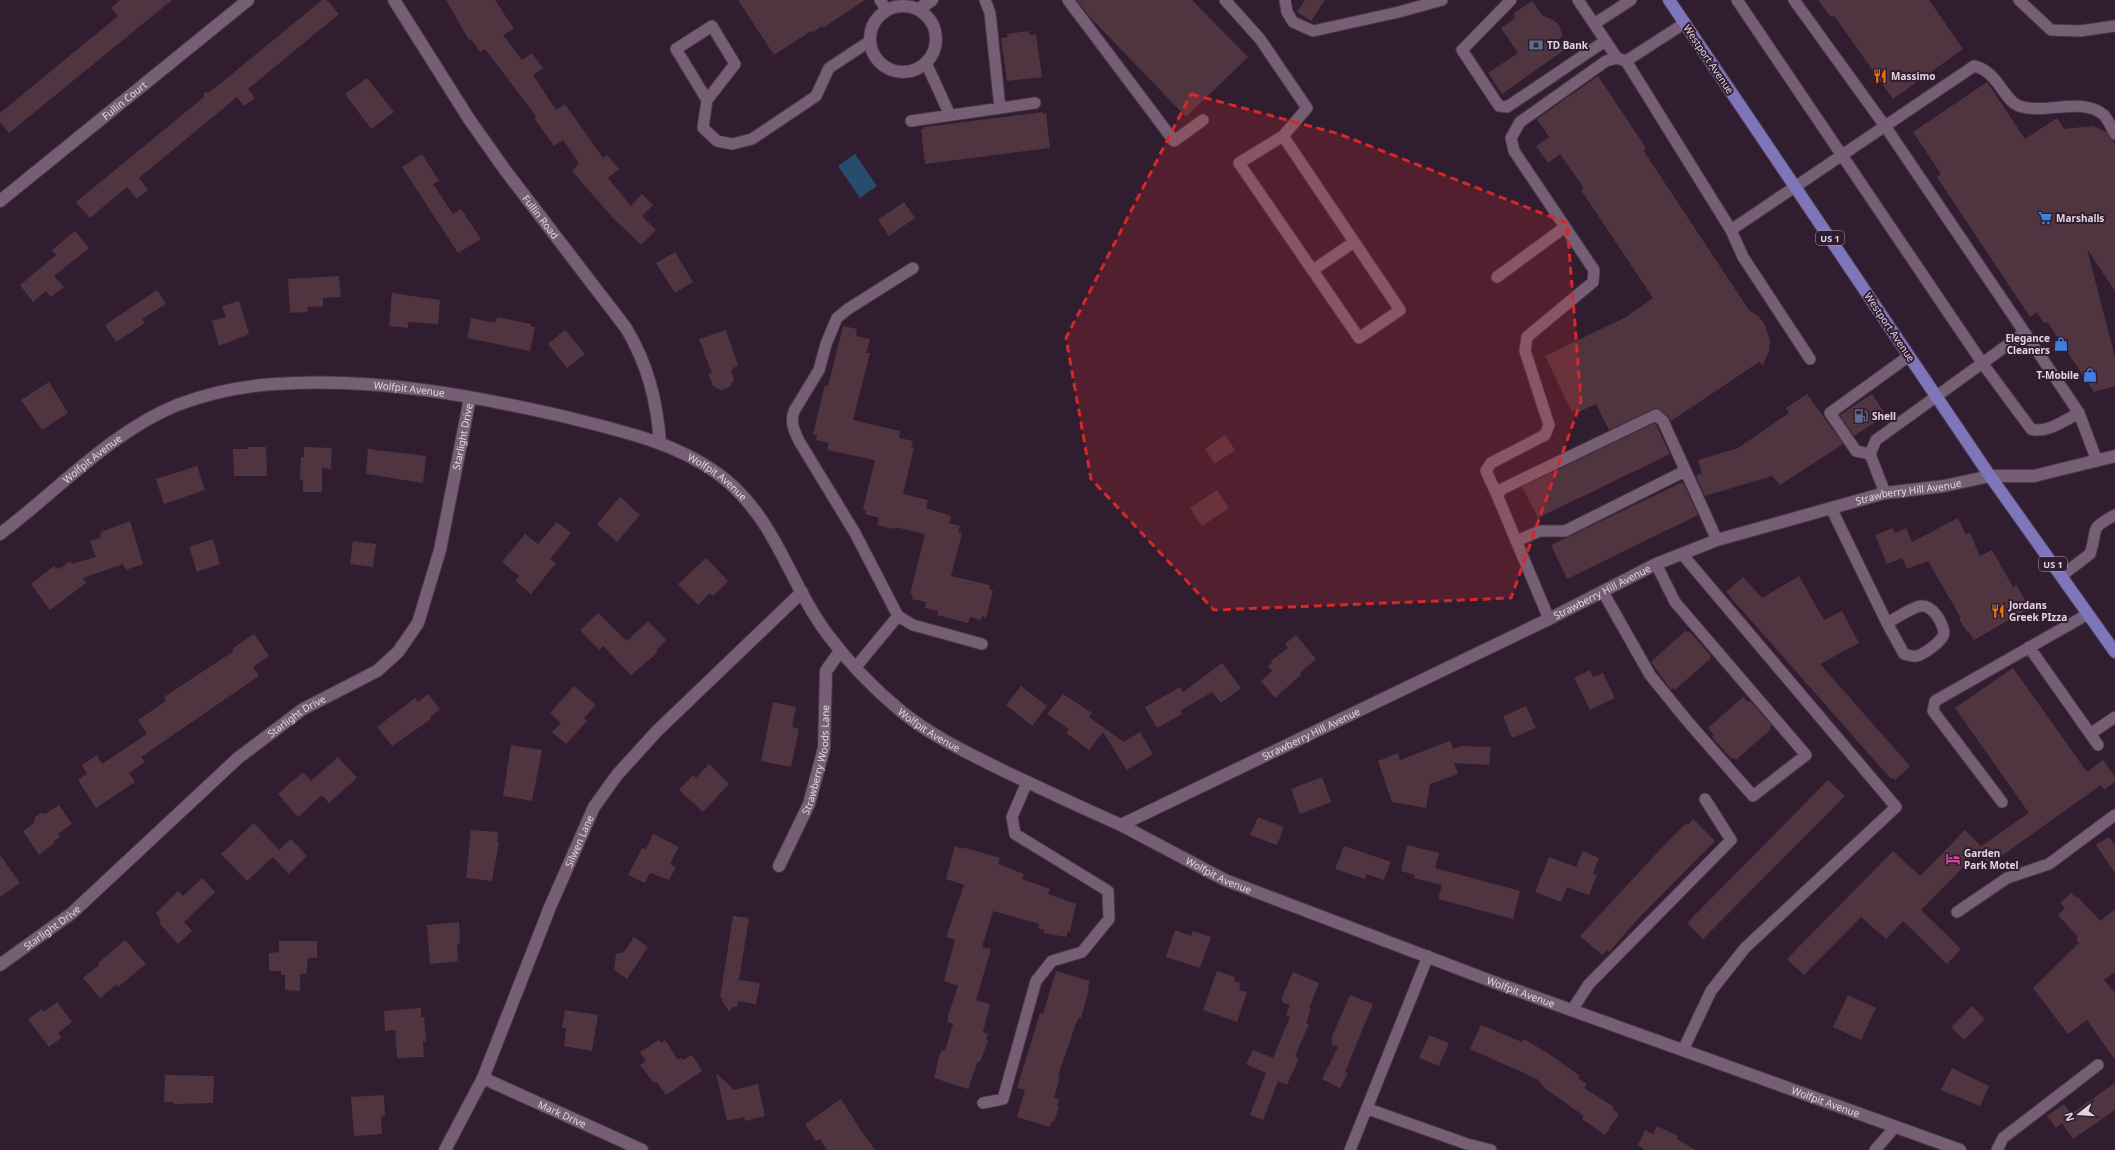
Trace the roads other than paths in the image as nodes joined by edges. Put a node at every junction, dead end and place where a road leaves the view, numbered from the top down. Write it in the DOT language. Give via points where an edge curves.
graph roads {
  1 [pos="248,0"];
  2 [pos="394,0"];
  3 [pos="932,0"];
  4 [pos="985,0"];
  5 [pos="1068,0"];
  6 [pos="1225,0"];
  7 [pos="1285,0"];
  8 [pos="1442,0"];
  9 [pos="1511,0"];
  10 [pos="1578,0"];
  11 [pos="1631,0"];
  12 [pos="1669,0"];
  13 [pos="1738,0"];
  14 [pos="1794,0"];
  15 [pos="2019,0"];
  16 [pos="883,5"];
  17 [pos="919,9"];
  18 [pos="1594,24"];
  19 [pos="1685,24"];
  20 [pos="2115,26"];
  21 [pos="1605,40"];
  22 [pos="870,41"];
  23 [pos="1621,60"];
  24 [pos="926,63"];
  25 [pos="707,100"];
  26 [pos="1035,103"];
  27 [pos="1000,108"];
  28 [pos="950,115"];
  29 [pos="1203,120"];
  30 [pos="911,121"];
  31 [pos="1885,126"];
  32 [pos="2115,134"];
  33 [pos="1283,136"];
  34 [pos="1843,154"];
  35 [pos="1795,186"];
  36 [pos="0,201"];
  37 [pos="1565,228"];
  38 [pos="1731,230"];
  39 [pos="1354,242"];
  40 [pos="913,268"];
  41 [pos="1313,270"];
  42 [pos="1497,277"];
  43 [pos="2024,333"];
  44 [pos="1909,356"];
  45 [pos="1810,358"];
  46 [pos="1982,364"];
  47 [pos="1937,397"];
  48 [pos="470,398"];
  49 [pos="2079,412"];
  50 [pos="660,444"];
  51 [pos="1870,454"];
  52 [pos="2115,456"];
  53 [pos="2097,461"];
  54 [pos="1685,471"];
  55 [pos="1990,476"];
  56 [pos="1885,492"];
  57 [pos="1497,495"];
  58 [pos="1831,508"];
  59 [pos="2115,515"];
  60 [pos="0,534"];
  61 [pos="1717,540"];
  62 [pos="1516,541"];
  63 [pos="1682,554"];
  64 [pos="1656,564"];
  65 [pos="2061,576"];
  66 [pos="802,592"];
  67 [pos="1603,592"];
  68 [pos="2088,614"];
  69 [pos="898,616"];
  70 [pos="1549,619"];
  71 [pos="1887,623"];
  72 [pos="982,644"];
  73 [pos="2029,647"];
  74 [pos="840,651"];
  75 [pos="2115,652"];
  76 [pos="855,668"];
  77 [pos="2115,717"];
  78 [pos="2090,734"];
  79 [pos="2098,745"];
  80 [pos="1027,782"];
  81 [pos="1705,799"];
  82 [pos="2002,802"];
  83 [pos="2115,815"];
  84 [pos="1120,826"];
  85 [pos="779,866"];
  86 [pos="1957,912"];
  87 [pos="1428,956"];
  88 [pos="0,965"];
  89 [pos="1572,1010"];
  90 [pos="1683,1050"];
  91 [pos="2098,1065"];
  92 [pos="483,1078"];
  93 [pos="983,1103"];
  94 [pos="1368,1109"];
  95 [pos="1895,1126"];
  96 [pos="445,1150"];
  97 [pos="642,1150"];
  98 [pos="1350,1150"];
  99 [pos="1491,1150"];
  100 [pos="1875,1150"];
  101 [pos="1960,1150"];
  102 [pos="1997,1150"];
  1 -- 36 [label="street, Fullin Court"];
  2 -- 50 [label="street, Fullin Road" via="469,119 505,170 626,328 642,357 652,387 658,414"];
  3 -- 17 [label="street"];
  4 -- 27 [label="lane" via="990,13"];
  5 -- 29 [label="lane" via="1174,141"];
  6 -- 33 [label="lane" via="1260,39 1307,108"];
  7 -- 8 [label="lane" via="1293,22 1313,31"];
  9 -- 21 [label="lane" via="1462,50 1499,106 1507,107"];
  10 -- 18 [label="lane"];
  11 -- 18 [label="lane"];
  12 -- 19 [label="main road, Westport Avenue / US 1"];
  13 -- 34 [label="lane"];
  14 -- 31 [label="lane"];
  15 -- 20 [label="lane" via="2051,30 2080,31"];
  16 -- 17 [label="street" via="903,5"];
  16 -- 22 [label="street" via="871,29"];
  17 -- 24 [label="street" via="929,17 935,28 937,40"];
  18 -- 21 [label="lane"];
  19 -- 23 [label="lane"];
  19 -- 35 [label="main road, Westport Avenue / US 1"];
  21 -- 23 [label="lane"];
  22 -- 24 [label="street" via="872,52 878,61 896,72 917,69"];
  22 -- 25 [label="lane" via="829,68 816,96 752,139 732,144 717,141 703,128"];
  23 -- 37 [label="lane" via="1606,61 1520,122 1511,138 1514,151"];
  23 -- 38 [label="lane"];
  24 -- 28 [label="lane"];
  25 -- 25 [label="lane" via="676,49 712,26 735,64"];
  26 -- 27 [label="lane"];
  27 -- 28 [label="lane"];
  28 -- 30 [label="lane"];
  31 -- 32 [label="lane" via="1974,66 1985,69 2017,106 2029,109 2092,107 2105,116"];
  31 -- 34 [label="lane"];
  31 -- 43 [label="lane"];
  33 -- 39 [label="lane"];
  33 -- 41 [label="lane" via="1239,163"];
  34 -- 35 [label="lane"];
  34 -- 46 [label="lane"];
  35 -- 38 [label="lane"];
  35 -- 44 [label="main road, Westport Avenue / US 1"];
  37 -- 42 [label="lane"];
  37 -- 57 [label="lane" via="1594,270 1593,282 1527,337 1525,351 1549,425 1545,435 1491,463 1486,471"];
  38 -- 45 [label="lane" via="1742,257"];
  39 -- 41 [label="lane"];
  39 -- 41 [label="lane" via="1400,310 1359,338"];
  40 -- 69 [label="lane" via="837,318 819,370 794,411 792,419 792,427 799,441 852,527"];
  43 -- 46 [label="lane"];
  43 -- 49 [label="lane"];
  44 -- 47 [label="main road, Westport Avenue / US 1"];
  44 -- 51 [label="lane" via="1830,412 1856,451"];
  46 -- 47 [label="lane"];
  46 -- 49 [label="lane" via="2031,429 2044,430"];
  47 -- 51 [label="lane" via="1876,440"];
  47 -- 55 [label="main road, Westport Avenue / US 1"];
  48 -- 50 [label="street, Wolfpit Avenue" via="591,423"];
  48 -- 60 [label="street, Wolfpit Avenue" via="380,385 320,383 254,385 209,395 168,409 132,429"];
  48 -- 88 [label="street, Starlight Drive" via="440,550 418,623 398,652 377,671 303,708 238,758 72,913"];
  49 -- 53 [label="lane"];
  50 -- 66 [label="street, Wolfpit Avenue" via="708,467 742,494 773,536"];
  51 -- 56 [label="lane"];
  52 -- 53 [label="street, Strawberry Hill Avenue"];
  53 -- 55 [label="street, Strawberry Hill Avenue" via="2034,476"];
  54 -- 57 [label="lane" via="1663,421 1656,415 1502,489"];
  54 -- 61 [label="lane"];
  54 -- 62 [label="lane" via="1565,531 1540,531"];
  55 -- 56 [label="street, Strawberry Hill Avenue" via="1944,486"];
  55 -- 65 [label="main road, Westport Avenue / US 1"];
  56 -- 58 [label="street, Strawberry Hill Avenue"];
  57 -- 62 [label="lane"];
  58 -- 61 [label="street, Strawberry Hill Avenue"];
  58 -- 71 [label="lane"];
  59 -- 65 [label="lane" via="2098,524 2093,534 2090,554"];
  61 -- 63 [label="street, Strawberry Hill Avenue"];
  62 -- 70 [label="lane"];
  63 -- 64 [label="street, Strawberry Hill Avenue"];
  63 -- 90 [label="lane" via="1896,807 1745,948 1711,992"];
  64 -- 67 [label="street, Strawberry Hill Avenue"];
  64 -- 67 [label="lane" via="1675,602 1806,755 1753,796 1688,723 1650,675"];
  65 -- 68 [label="main road, Westport Avenue / US 1"];
  66 -- 74 [label="street, Wolfpit Avenue" via="811,611"];
  66 -- 92 [label="street, Silwen Lane" via="657,730 617,775 594,807 550,907"];
  67 -- 70 [label="street, Strawberry Hill Avenue"];
  68 -- 73 [label="lane"];
  68 -- 75 [label="main road, Westport Avenue / US 1"];
  69 -- 72 [label="lane" via="913,625"];
  69 -- 76 [label="lane"];
  70 -- 84 [label="street, Strawberry Hill Avenue"];
  71 -- 71 [label="lane" via="1904,654 1916,656 1936,644 1944,632 1934,611 1928,607 1920,606"];
  73 -- 78 [label="lane"];
  73 -- 82 [label="lane" via="1935,701 1933,711"];
  74 -- 76 [label="street, Wolfpit Avenue"];
  74 -- 85 [label="street, Strawberry Woods Lane" via="826,671 824,748 809,804"];
  76 -- 80 [label="street, Wolfpit Avenue" via="902,712 928,730"];
  77 -- 78 [label="lane"];
  78 -- 79 [label="lane"];
  80 -- 84 [label="street, Wolfpit Avenue"];
  80 -- 93 [label="lane" via="1012,817 1015,834 1108,891 1109,919 1082,952 1052,961 1036,981 1003,1098"];
  81 -- 89 [label="lane" via="1731,840 1589,984"];
  83 -- 86 [label="lane" via="2049,864 2006,878"];
  84 -- 87 [label="street, Wolfpit Avenue" via="1225,880"];
  87 -- 89 [label="street, Wolfpit Avenue"];
  87 -- 94 [label="lane"];
  89 -- 90 [label="street, Wolfpit Avenue"];
  90 -- 95 [label="street, Wolfpit Avenue"];
  91 -- 102 [label="lane" via="2003,1138"];
  92 -- 96 [label="street, Silwen Lane"];
  92 -- 97 [label="street, Mark Drive"];
  94 -- 98 [label="lane"];
  94 -- 99 [label="lane"];
  95 -- 100 [label="lane"];
  95 -- 101 [label="street, Wolfpit Avenue"];
}
